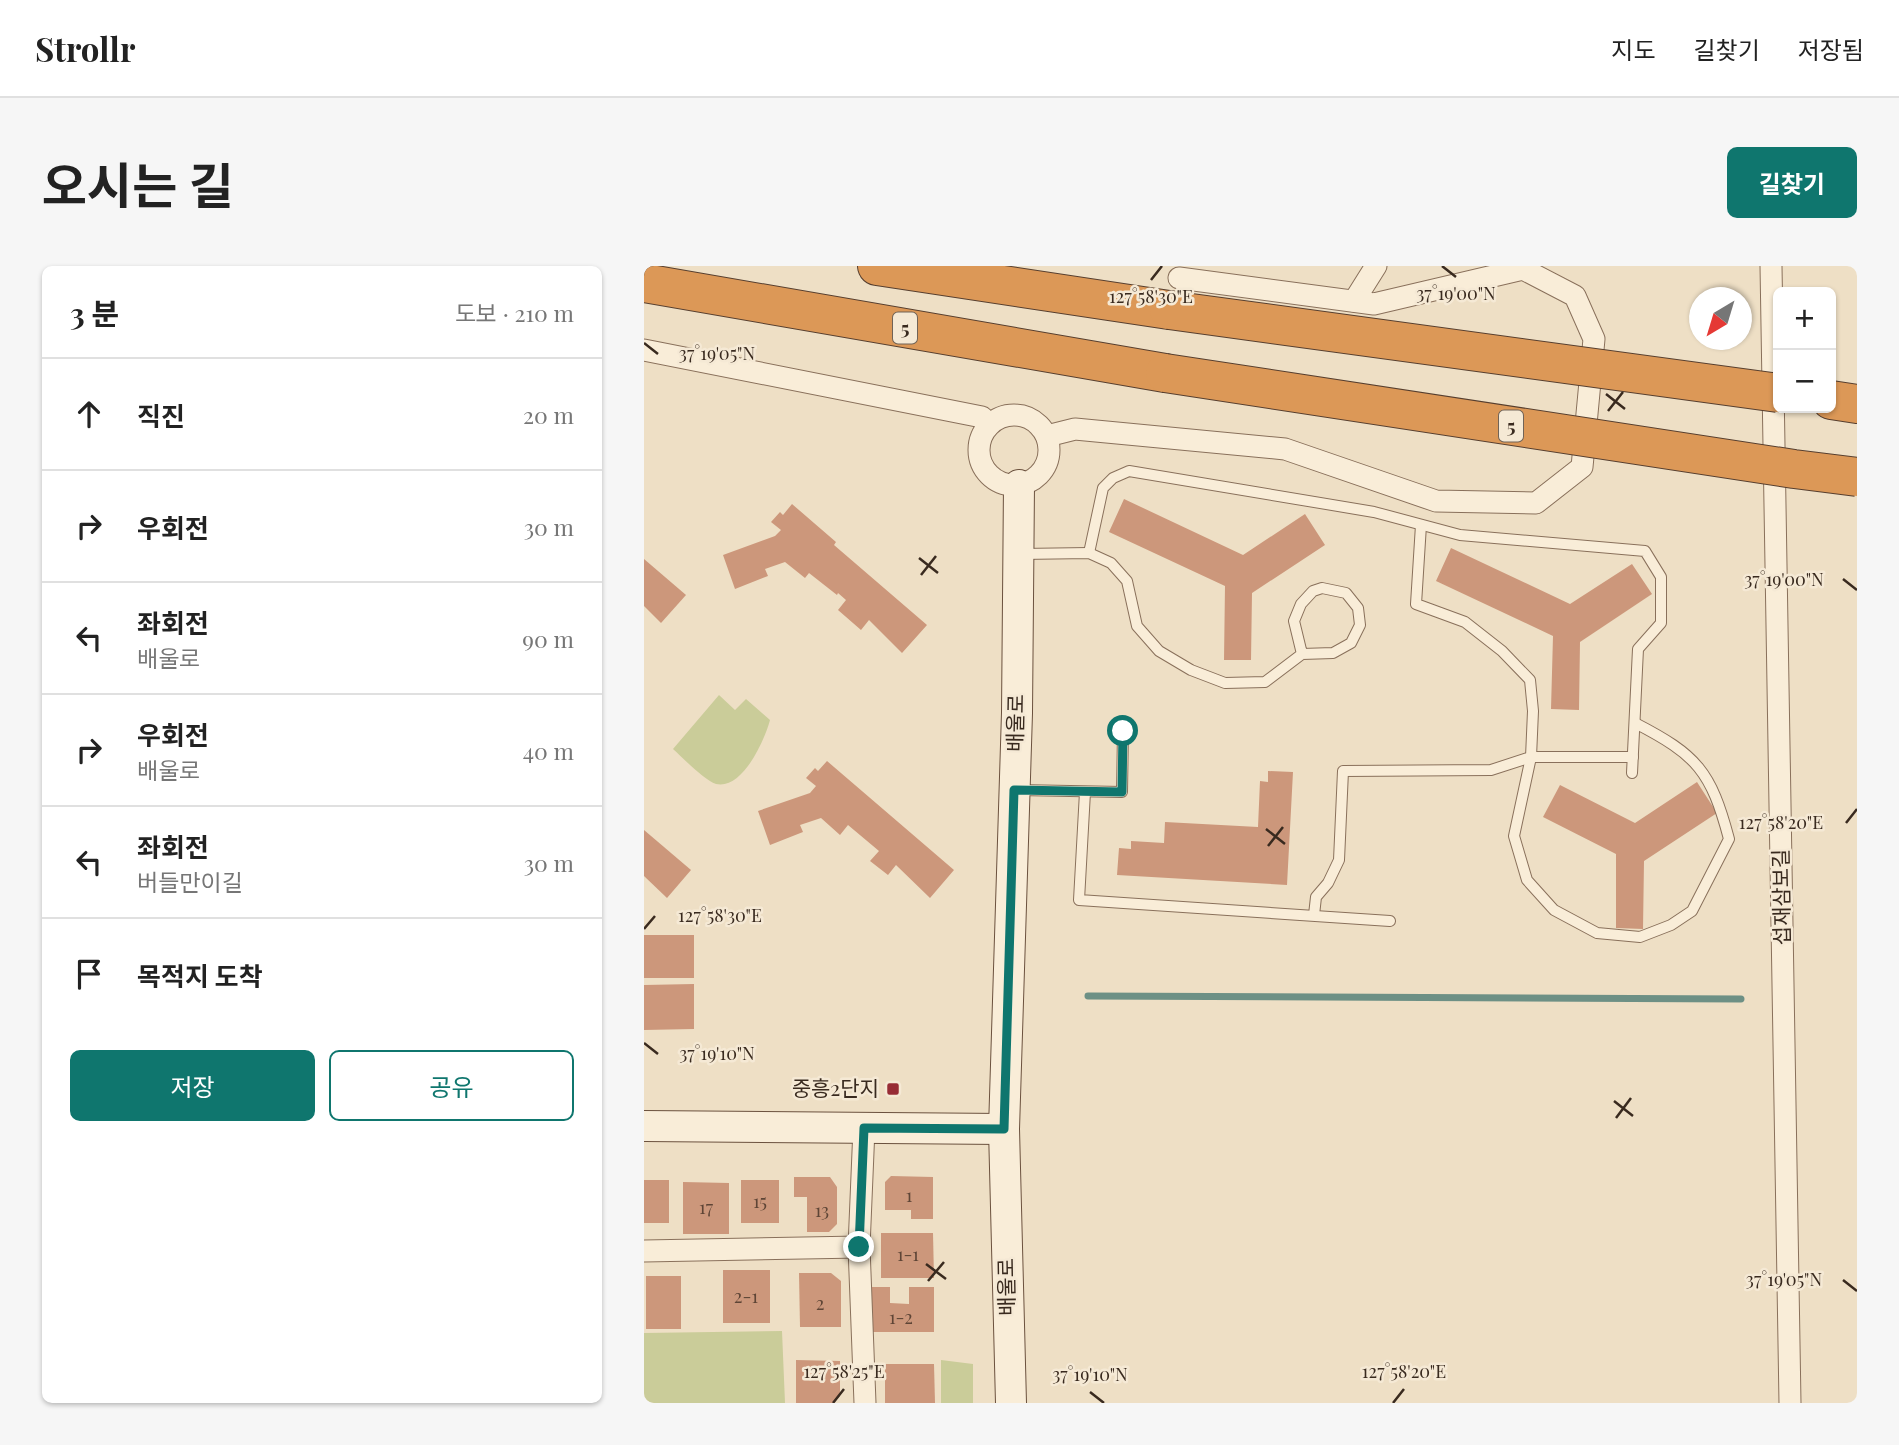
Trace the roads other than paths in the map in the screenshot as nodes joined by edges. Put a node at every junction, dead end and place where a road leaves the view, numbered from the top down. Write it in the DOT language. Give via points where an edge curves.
graph roads {
  1 [pos="877,266"];
  2 [pos="1376,266"];
  3 [pos="1771,266"];
  4 [pos="644,283"];
  5 [pos="1174,294"];
  6 [pos="1354,301"];
  7 [pos="644,349"];
  8 [pos="1773,392"];
  9 [pos="1836,401"];
  10 [pos="1857,404"];
  11 [pos="989,425"];
  12 [pos="1047,436"];
  13 [pos="1857,477"];
  14 [pos="1018,485"];
  15 [pos="1422,525"];
  16 [pos="1089,553"];
  17 [pos="1018,554"];
  18 [pos="1302,654"];
  19 [pos="1635,723"];
  20 [pos="1123,731"];
  21 [pos="1531,757"];
  22 [pos="1633,757"];
  23 [pos="1632,773"];
  24 [pos="1014,790"];
  25 [pos="1085,792"];
  26 [pos="1314,915"];
  27 [pos="1390,921"];
  28 [pos="644,1126"];
  29 [pos="864,1128"];
  30 [pos="1004,1129"];
  31 [pos="859,1247"];
  32 [pos="644,1251"];
  33 [pos="865,1403"];
  34 [pos="1011,1403"];
  35 [pos="1790,1403"];
  1 -- 5 [label="highway"];
  2 -- 6 [label="street"];
  3 -- 35 [label="street, 섭재삼보길"];
  4 -- 13 [label="highway, 5, bridge" via="1165,373"];
  5 -- 6 [label="street"];
  5 -- 8 [label="highway, bridge"];
  6 -- 12 [label="street" via="1374,304 1523,269 1575,296 1594,339 1582,467 1536,503 1436,501 1285,449 1075,429"];
  7 -- 11 [label="street" via="982,416"];
  9 -- 10 [label="highway"];
  11 -- 12 [label="street" via="1020,415 1040,426"];
  11 -- 14 [label="street" via="979,445 983,467 1000,482"];
  12 -- 14 [label="street" via="1050,448 1043,471 1035,480"];
  14 -- 17 [label="street, 배울로"];
  15 -- 16 [label="lane" via="1374,512 1129,471 1103,488"];
  15 -- 19 [label="lane" via="1460,535 1645,551 1661,577 1661,623 1638,649"];
  15 -- 21 [label="lane" via="1416,604 1465,622 1530,680"];
  16 -- 17 [label="lane"];
  16 -- 18 [label="lane" via="1111,563 1127,581 1137,626 1159,651 1191,670 1225,683 1265,682"];
  17 -- 24 [label="street, 배울로"];
  18 -- 18 [label="lane" via="1333,653 1351,643 1360,625 1358,608 1346,593 1322,588 1312,591 1301,604 1294,621"];
  19 -- 21 [label="lane" via="1669,740 1698,763 1719,800 1729,839 1692,911 1640,937 1597,933 1554,910 1527,880 1514,836"];
  19 -- 22 [label="lane"];
  20 -- 25 [label="lane" via="1122,792"];
  21 -- 22 [label="lane"];
  21 -- 26 [label="lane" via="1491,770 1343,771 1339,860 1316,897"];
  22 -- 23 [label="lane"];
  24 -- 25 [label="lane"];
  24 -- 30 [label="street, 배울로"];
  25 -- 26 [label="lane" via="1079,900"];
  26 -- 27 [label="lane"];
  28 -- 29 [label="street"];
  29 -- 30 [label="street"];
  29 -- 31 [label="street"];
  30 -- 34 [label="street, 배울로"];
  31 -- 32 [label="street"];
  31 -- 33 [label="street"];
}
